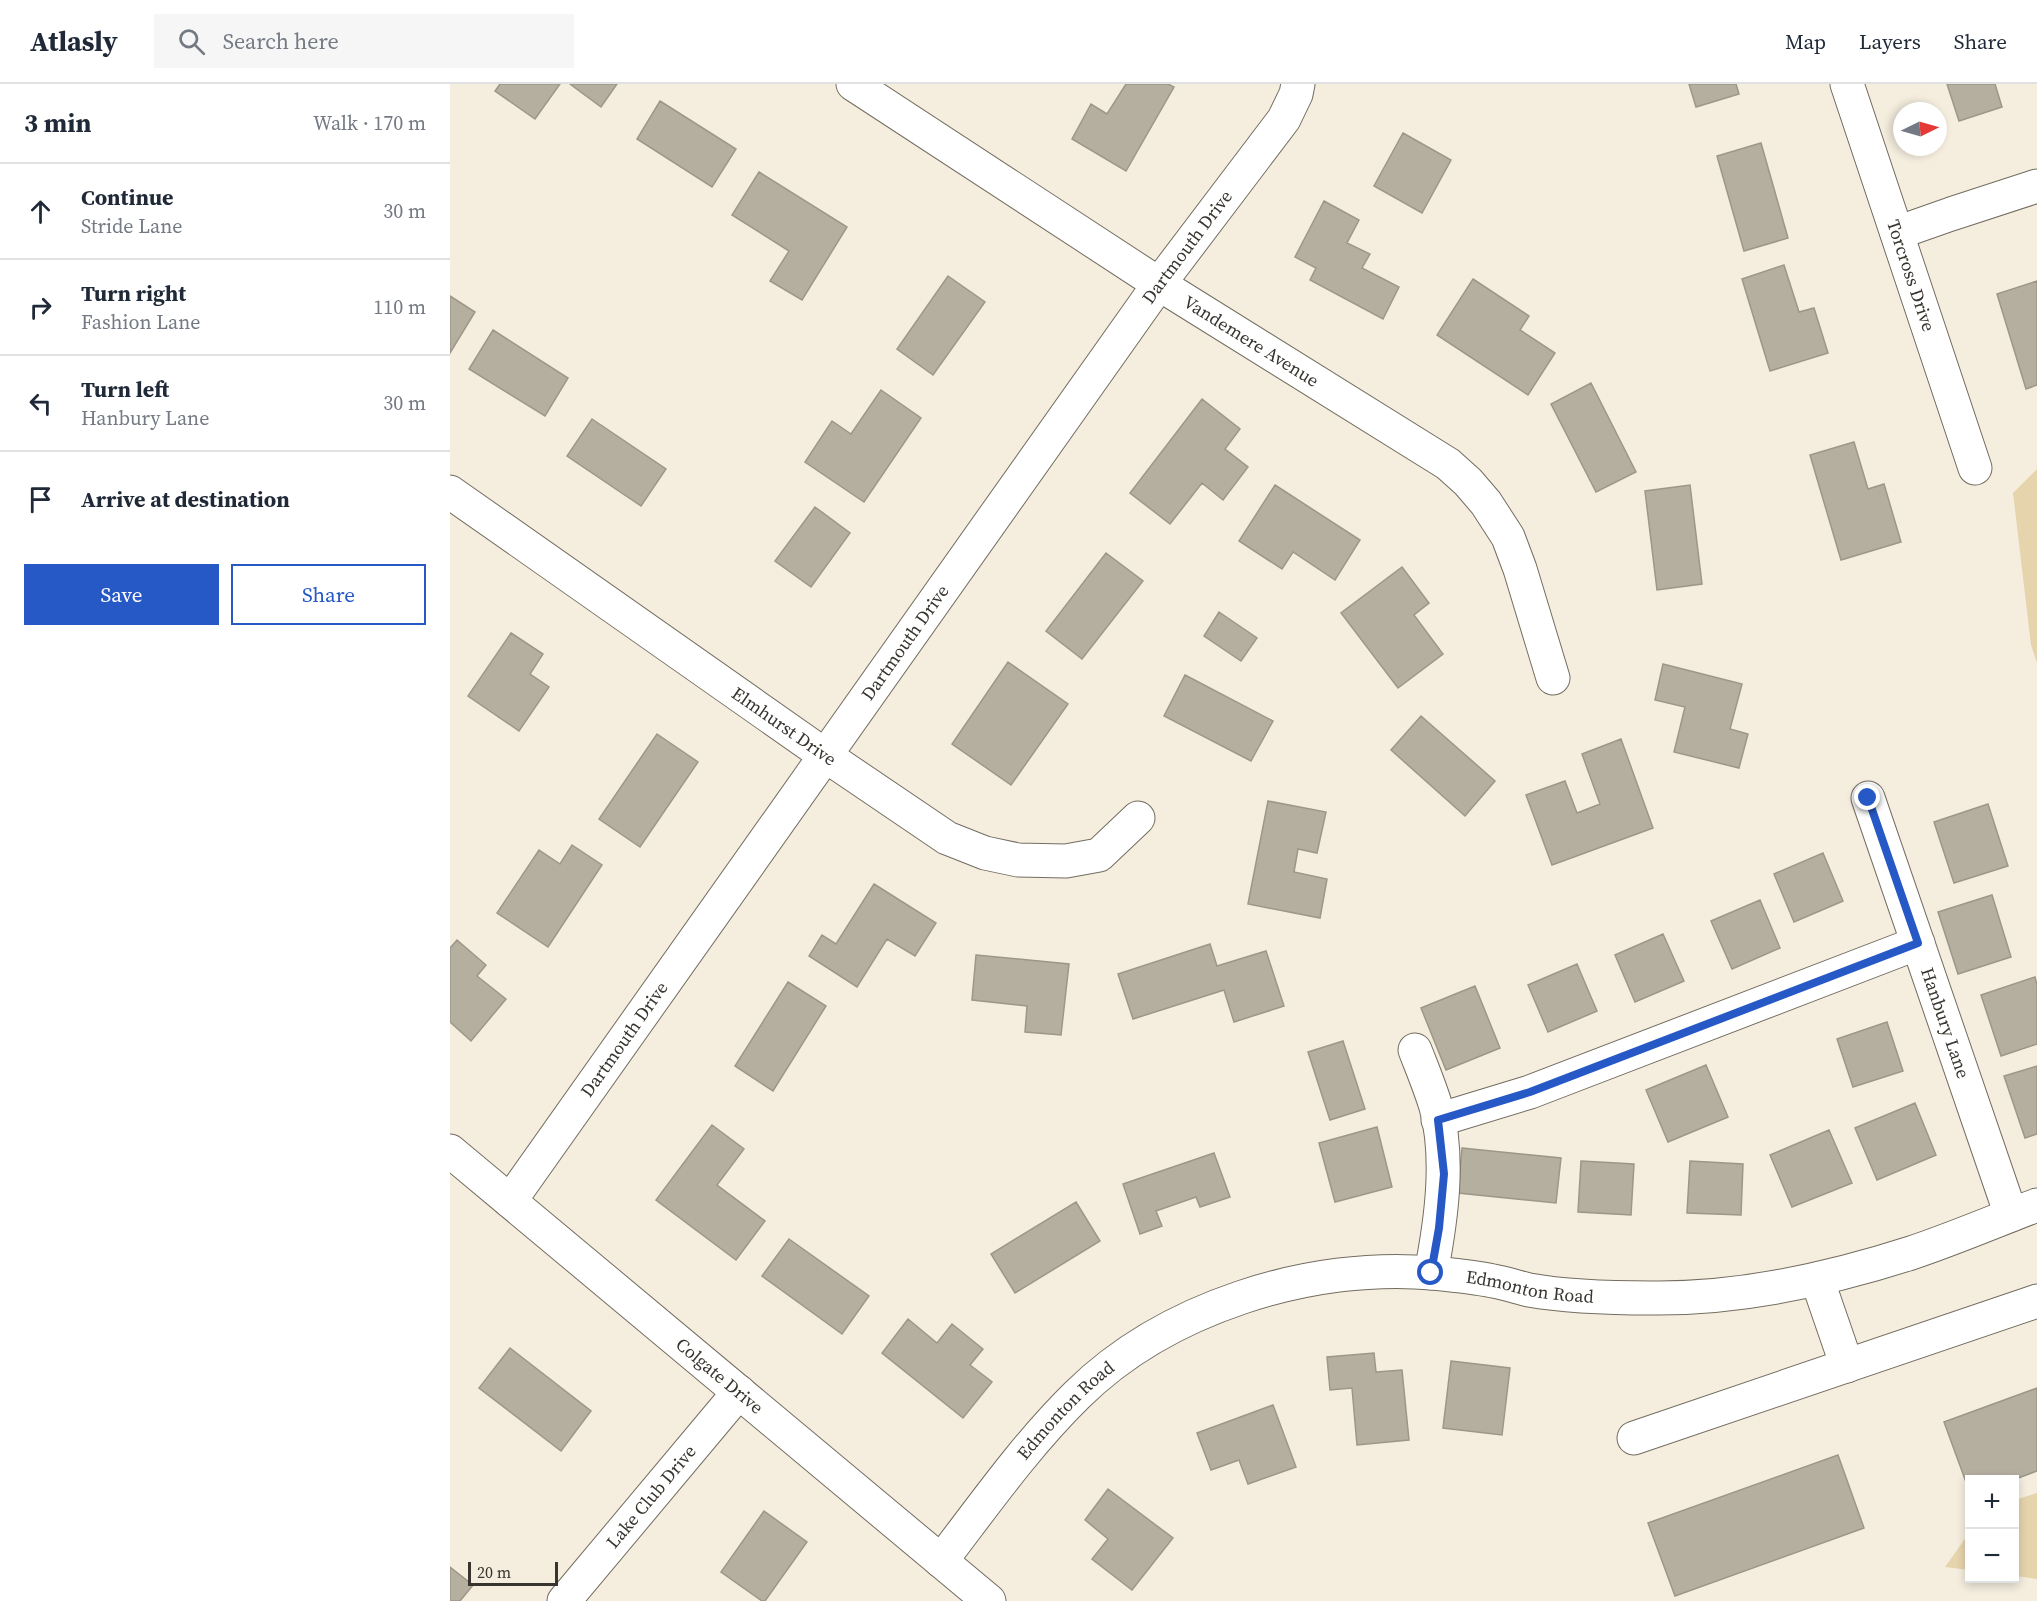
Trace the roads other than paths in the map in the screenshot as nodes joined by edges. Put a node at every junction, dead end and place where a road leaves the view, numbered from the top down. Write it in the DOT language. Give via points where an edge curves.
graph roads {
  1 [pos="853,84"];
  2 [pos="1298,84"];
  3 [pos="1847,84"];
  4 [pos="2037,186"];
  5 [pos="1897,233"];
  6 [pos="1159,284"];
  7 [pos="1975,468"];
  8 [pos="450,492"];
  9 [pos="1553,678"];
  10 [pos="826,756"];
  11 [pos="1868,798"];
  12 [pos="1138,818"];
  13 [pos="1918,943"];
  14 [pos="1415,1050"];
  15 [pos="1438,1120"];
  16 [pos="450,1151"];
  17 [pos="510,1201"];
  18 [pos="2024,1210"];
  19 [pos="1431,1273"];
  20 [pos="1816,1279"];
  21 [pos="2037,1301"];
  22 [pos="1847,1366"];
  23 [pos="739,1392"];
  24 [pos="1634,1438"];
  25 [pos="941,1561"];
  26 [pos="564,1601"];
  27 [pos="989,1601"];
  1 -- 6 [label="street, Vandemere Avenue"];
  2 -- 6 [label="street, Dartmouth Drive" via="1284,119"];
  3 -- 5 [label="street, Torcross Drive"];
  4 -- 5 [label="street"];
  5 -- 7 [label="street, Torcross Drive"];
  6 -- 9 [label="street, Vandemere Avenue" via="1448,464 1468,482 1508,537"];
  6 -- 10 [label="street, Dartmouth Drive"];
  8 -- 10 [label="street, Elmhurst Drive"];
  10 -- 12 [label="street, Elmhurst Drive" via="947,838 985,853 1018,860 1066,861 1099,855"];
  10 -- 17 [label="street, Dartmouth Drive"];
  11 -- 13 [label="street, Hanbury Lane"];
  13 -- 15 [label="street" via="1530,1092"];
  13 -- 18 [label="street, Hanbury Lane"];
  14 -- 15 [label="street"];
  15 -- 19 [label="street" via="1444,1174"];
  16 -- 17 [label="street, Colgate Drive"];
  17 -- 23 [label="street, Colgate Drive"];
  18 -- 20 [label="street, Edmonton Road" via="1913,1252"];
  19 -- 20 [label="street, Edmonton Road" via="1491,1280 1531,1290 1653,1298 1728,1294"];
  19 -- 25 [label="street, Edmonton Road" via="1389,1271 1301,1281 1235,1299 1179,1323 1132,1351 1078,1394 1036,1439"];
  20 -- 22 [label="street"];
  21 -- 22 [label="street"];
  22 -- 24 [label="street"];
  23 -- 25 [label="street, Colgate Drive"];
  23 -- 26 [label="street, Lake Club Drive"];
  25 -- 27 [label="street, Colgate Drive"];
}
